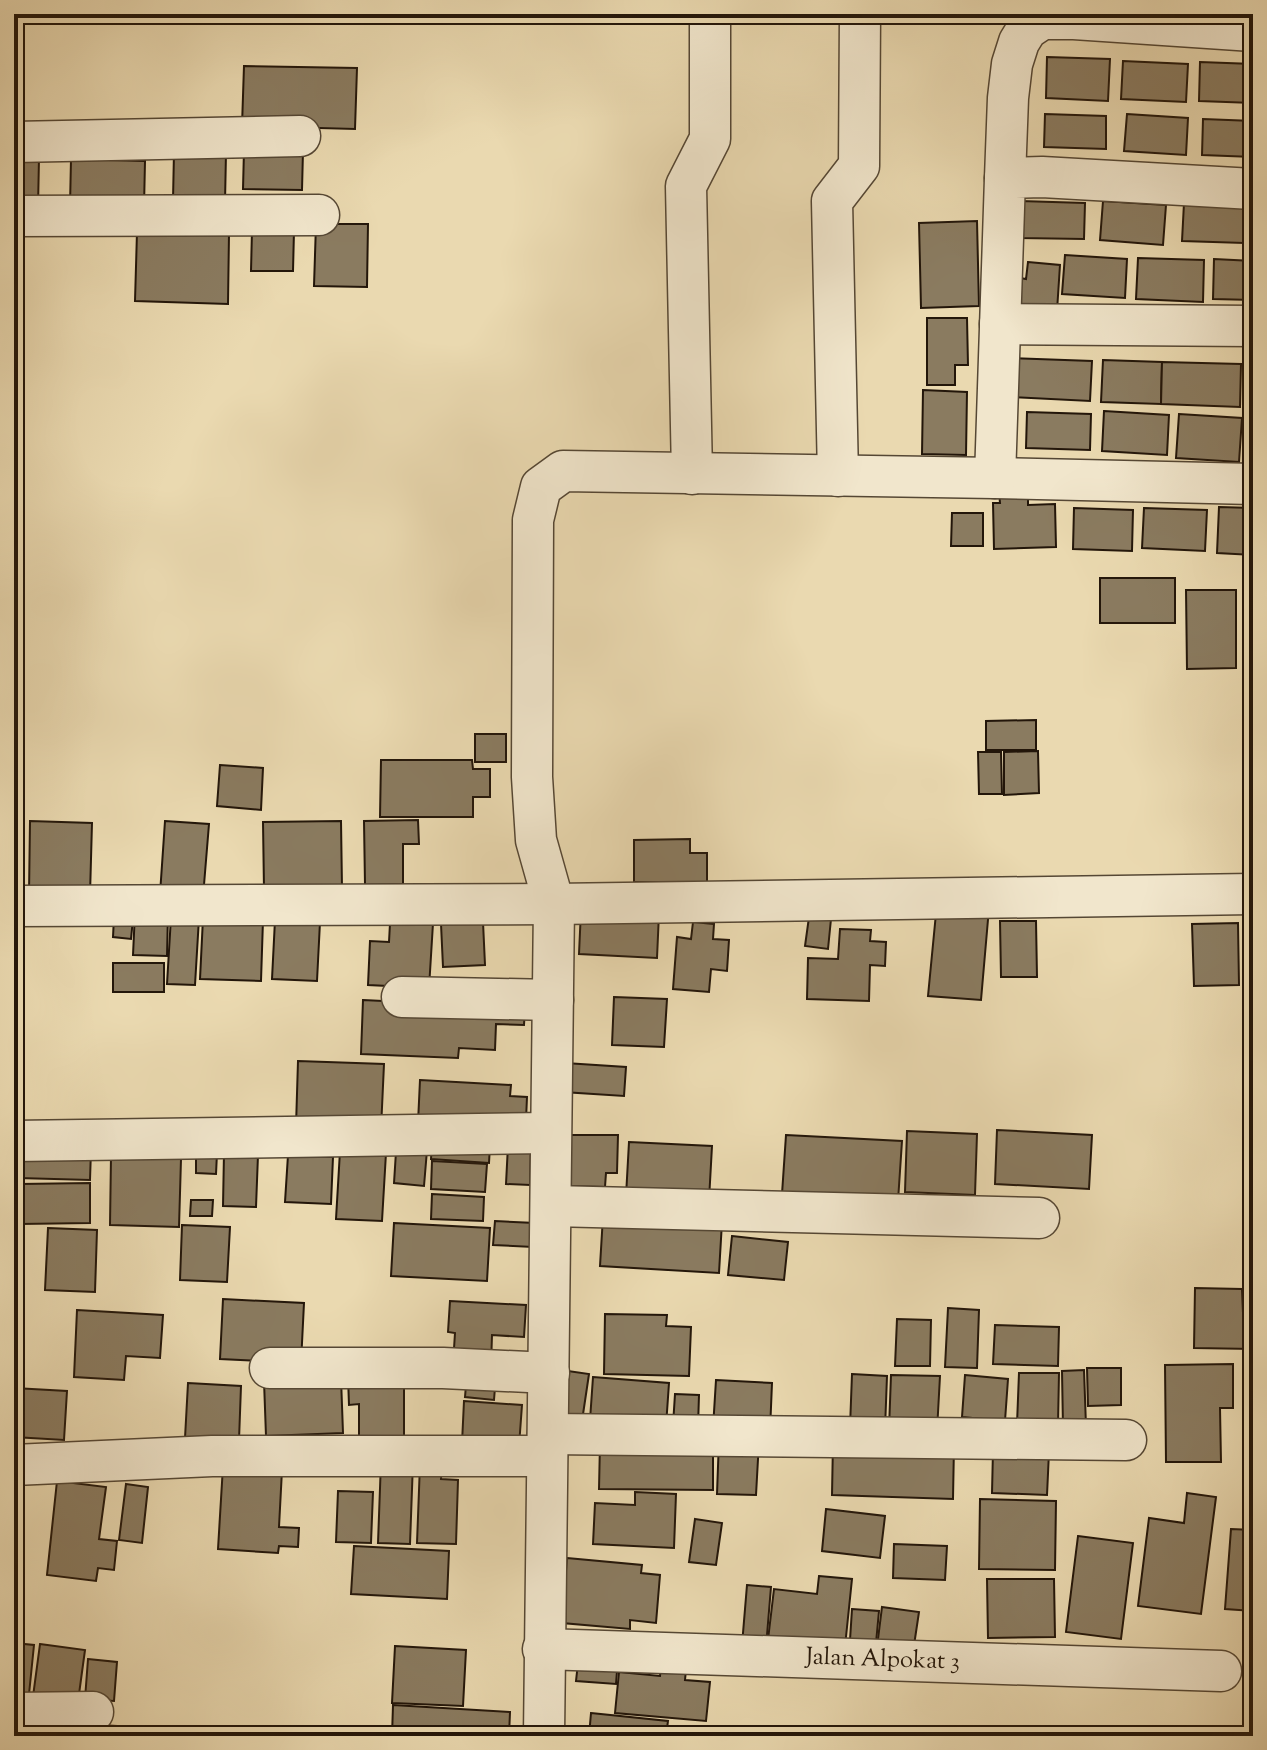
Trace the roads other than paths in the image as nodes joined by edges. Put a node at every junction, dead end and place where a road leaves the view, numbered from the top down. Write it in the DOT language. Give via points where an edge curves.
graph roads {
  1 [pos="710,14"];
  2 [pos="860,14"];
  3 [pos="1253,31"];
  4 [pos="300,136"];
  5 [pos="14,142"];
  6 [pos="1005,178"];
  7 [pos="1253,189"];
  8 [pos="319,215"];
  9 [pos="14,216"];
  10 [pos="1000,324"];
  11 [pos="1253,326"];
  12 [pos="692,474"];
  13 [pos="838,476"];
  14 [pos="995,478"];
  15 [pos="1253,484"];
  16 [pos="1253,894"];
  17 [pos="554,904"];
  18 [pos="14,906"];
  19 [pos="402,997"];
  20 [pos="553,1000"];
  21 [pos="549,1133"];
  22 [pos="14,1141"];
  23 [pos="552,1206"];
  24 [pos="1039,1218"];
  25 [pos="270,1368"];
  26 [pos="549,1373"];
  27 [pos="1126,1440"];
  28 [pos="548,1445"];
  29 [pos="14,1465"];
  30 [pos="543,1649"];
  31 [pos="1221,1671"];
  32 [pos="93,1712"];
  33 [pos="14,1713"];
  34 [pos="544,1736"];
  1 -- 12 [label="street" via="710,139 686,186"];
  2 -- 13 [label="street" via="859,166 832,201"];
  3 -- 6 [label="street" via="1042,19 1027,29 1012,64"];
  4 -- 5 [label="street"];
  6 -- 7 [label="street"];
  6 -- 10 [label="street"];
  8 -- 9 [label="street"];
  10 -- 11 [label="street"];
  10 -- 14 [label="street"];
  12 -- 13 [label="street"];
  12 -- 17 [label="street" via="563,471 541,487 533,520 532,777 536,840"];
  13 -- 14 [label="street"];
  14 -- 15 [label="street"];
  16 -- 17 [label="street"];
  17 -- 18 [label="street"];
  17 -- 20 [label="street"];
  19 -- 20 [label="street"];
  20 -- 21 [label="street"];
  21 -- 22 [label="street"];
  21 -- 23 [label="street"];
  23 -- 24 [label="street"];
  23 -- 26 [label="street"];
  25 -- 26 [label="street"];
  26 -- 28 [label="street"];
  27 -- 28 [label="street"];
  28 -- 29 [label="street"];
  28 -- 30 [label="street"];
  30 -- 31 [label="street, Jalan Alpokat 3"];
  30 -- 34 [label="street"];
  32 -- 33 [label="street"];
}
